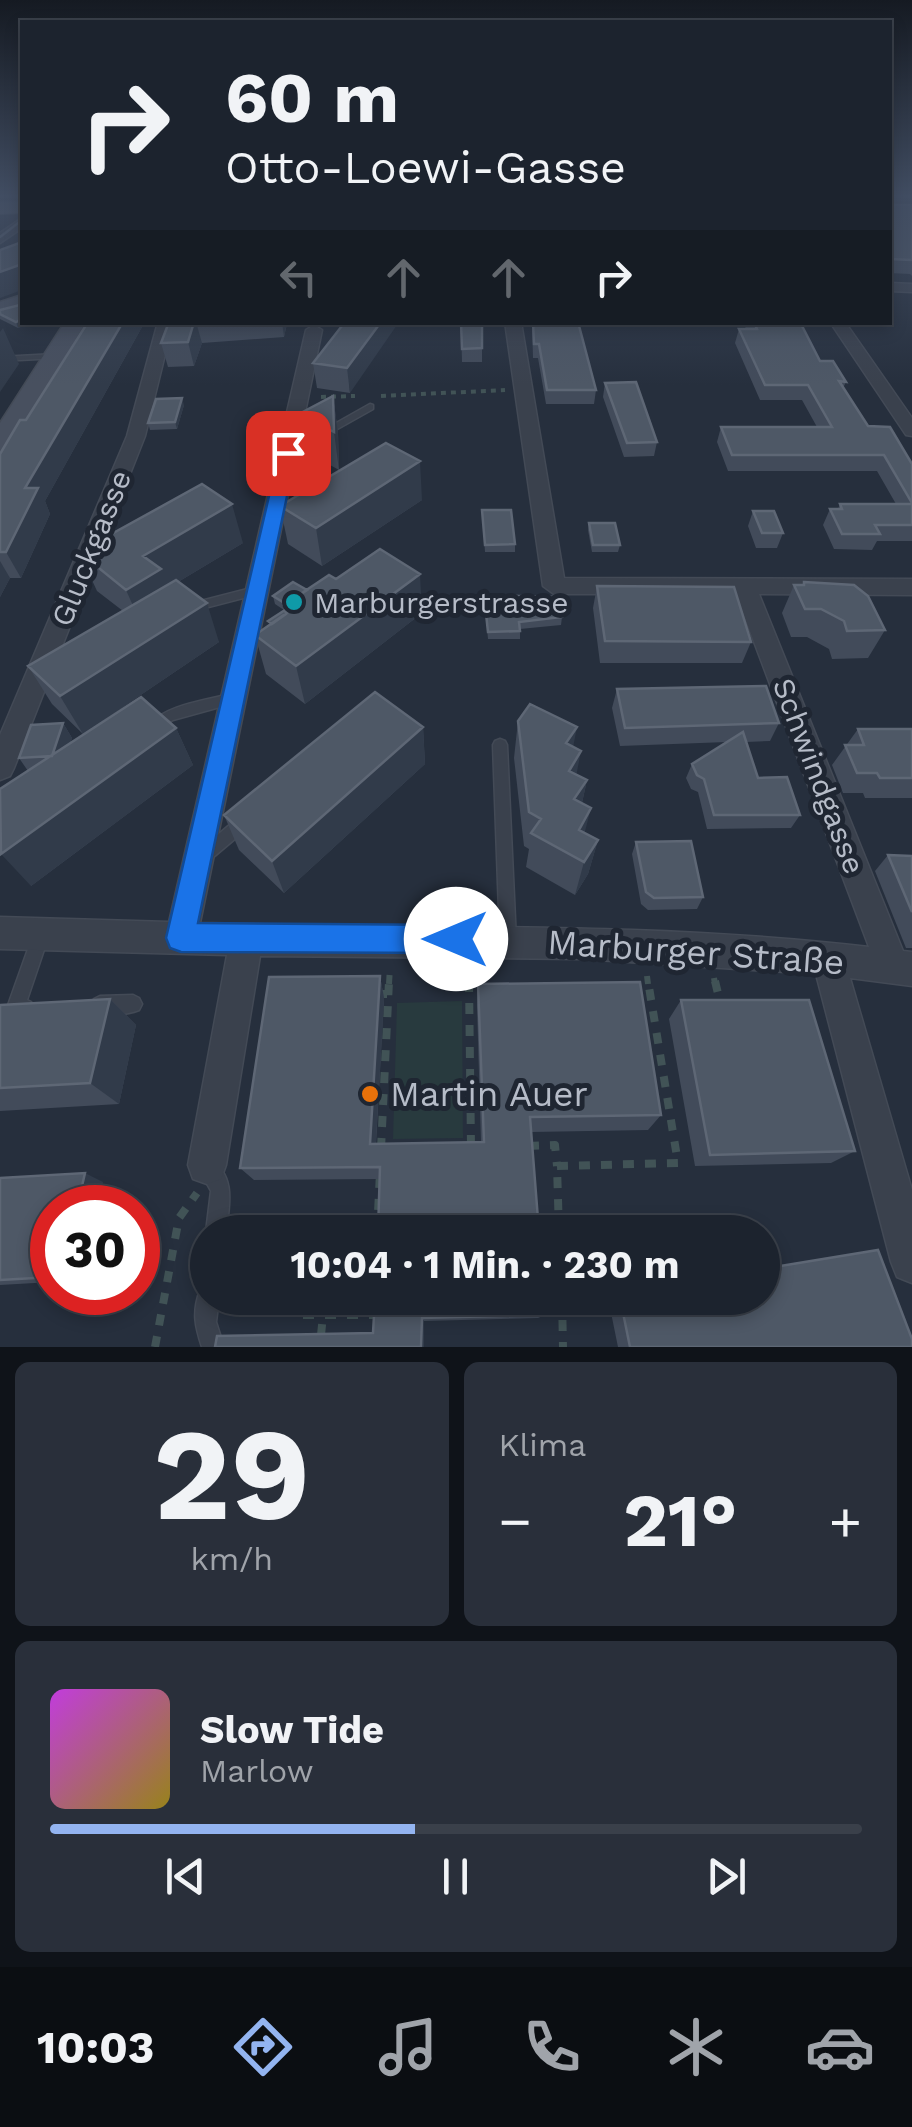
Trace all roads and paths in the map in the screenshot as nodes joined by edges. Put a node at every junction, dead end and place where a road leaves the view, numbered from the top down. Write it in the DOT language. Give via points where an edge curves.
graph roads {
  1 [pos="74,325"];
  2 [pos="165,325"];
  3 [pos="512,325"];
  4 [pos="839,325"];
  5 [pos="314,330"];
  6 [pos="54,356"];
  7 [pos="0,359"];
  8 [pos="523,389"];
  9 [pos="358,396"];
  10 [pos="297,400"];
  11 [pos="372,402"];
  12 [pos="912,431"];
  13 [pos="0,442"];
  14 [pos="288,453"];
  15 [pos="744,586"];
  16 [pos="912,587"];
  17 [pos="258,590"];
  18 [pos="178,616"];
  19 [pos="235,697"];
  20 [pos="138,737"];
  21 [pos="500,745"];
  22 [pos="0,768"];
  23 [pos="261,808"];
  24 [pos="200,858"];
  25 [pos="0,932"];
  26 [pos="42,933"];
  27 [pos="181,938"];
  28 [pos="246,940"];
  29 [pos="508,940"];
  30 [pos="470,961"];
  31 [pos="829,961"];
  32 [pos="390,962"];
  33 [pos="644,963"];
  34 [pos="902,968"];
  35 [pos="712,970"];
  36 [pos="371,994"];
  37 [pos="388,994"];
  38 [pos="133,1004"];
  39 [pos="75,1006"];
  40 [pos="36,1007"];
  41 [pos="8,1008"];
  42 [pos="724,1019"];
  43 [pos="521,1146"];
  44 [pos="470,1147"];
  45 [pos="488,1147"];
  46 [pos="454,1148"];
  47 [pos="381,1149"];
  48 [pos="399,1149"];
  49 [pos="207,1165"];
  50 [pos="557,1166"];
  51 [pos="218,1215"];
  52 [pos="378,1215"];
  53 [pos="558,1215"];
  54 [pos="912,1262"];
  55 [pos="206,1315"];
  56 [pos="323,1315"];
  57 [pos="372,1315"];
  58 [pos="563,1315"];
  59 [pos="321,1335"];
  60 [pos="156,1347"];
  61 [pos="214,1347"];
  62 [pos="564,1347"];
  1 -- 6 [label="main road"];
  2 -- 22 [label="street, Gluckgasse" via="136,436"];
  3 -- 8 [label="street"];
  4 -- 12 [label="street"];
  5 -- 10 [label="street"];
  6 -- 7 [label="lane"];
  6 -- 13 [label="main road"];
  8 -- 11 [label="path"];
  8 -- 15 [label="street" via="554,586"];
  9 -- 10 [label="path"];
  10 -- 14 [label="street"];
  11 -- 14 [label="lane"];
  14 -- 17 [label="street" via="275,544"];
  15 -- 16 [label="street"];
  15 -- 34 [label="street, Schwindgasse" via="871,910"];
  17 -- 18 [label="lane"];
  17 -- 19 [label="street" via="248,664"];
  19 -- 20 [label="lane" via="169,716"];
  19 -- 24 [label="street"];
  21 -- 29 [label="lane"];
  23 -- 24 [label="lane"];
  24 -- 27 [label="street"];
  25 -- 26 [label="street, Marburger Straße"];
  26 -- 27 [label="street, Marburger Straße"];
  26 -- 41 [label="lane"];
  27 -- 28 [label="street, Marburger Straße"];
  28 -- 29 [label="street, Marburger Straße"];
  28 -- 49 [label="street"];
  29 -- 31 [label="street, Marburger Straße"];
  30 -- 44 [label="path"];
  31 -- 34 [label="street, Marburger Straße"];
  31 -- 54 [label="street"];
  32 -- 37 [label="path"];
  33 -- 50 [label="path" via="678,1163"];
  35 -- 42 [label="path"];
  36 -- 37 [label="path"];
  37 -- 47 [label="path"];
  38 -- 39 [label="lane"];
  40 -- 41 [label="lane"];
  43 -- 50 [label="path" via="554,1146"];
  44 -- 45 [label="path"];
  44 -- 46 [label="path"];
  47 -- 48 [label="path"];
  47 -- 52 [label="path"];
  49 -- 51 [label="lane" via="222,1188"];
  49 -- 60 [label="path" via="194,1200 178,1218"];
  50 -- 53 [label="path"];
  55 -- 61 [label="lane"];
  56 -- 57 [label="path"];
  56 -- 59 [label="path"];
  58 -- 62 [label="path"];
}
